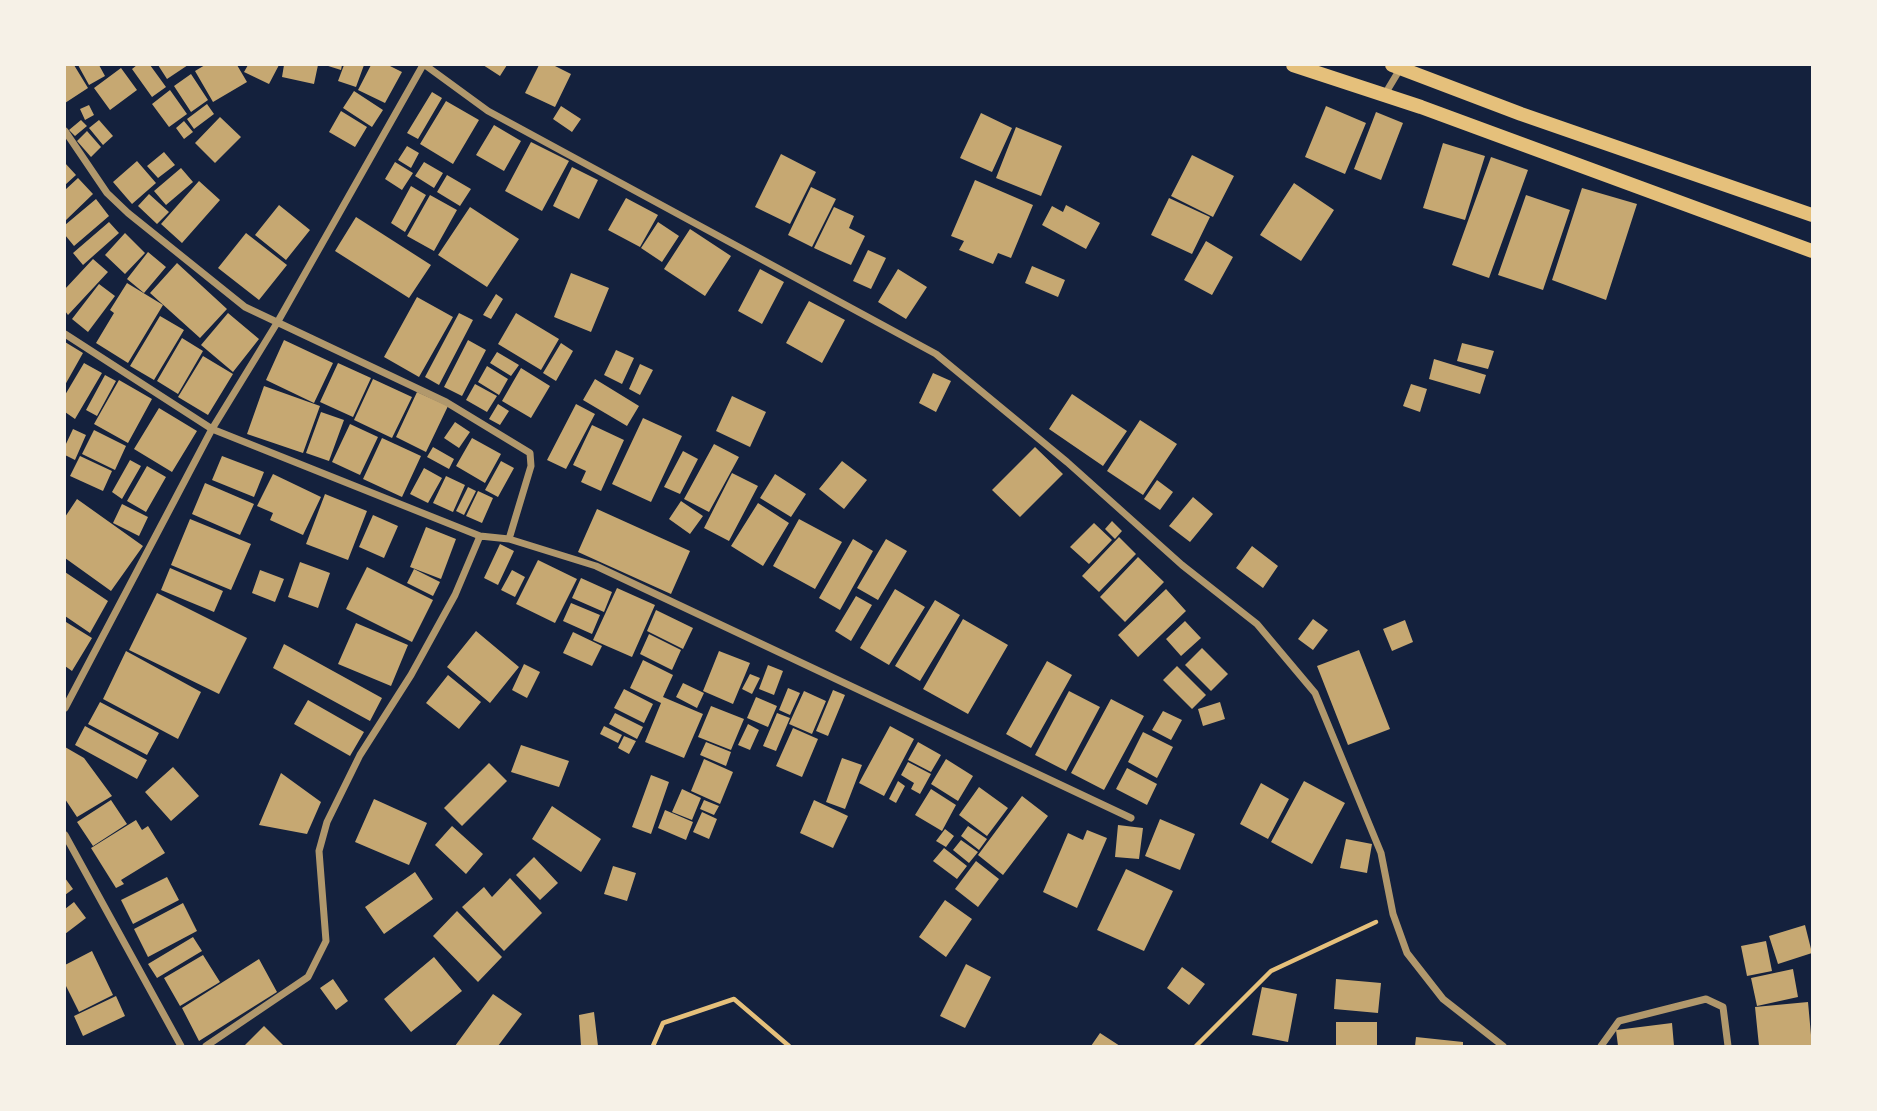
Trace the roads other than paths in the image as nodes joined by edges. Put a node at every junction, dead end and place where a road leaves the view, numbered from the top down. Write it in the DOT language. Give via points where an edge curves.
graph roads {
  1 [pos="424,65"];
  2 [pos="1293,65"];
  3 [pos="1398,66"];
  4 [pos="1385,94"];
  5 [pos="65,131"];
  6 [pos="1812,215"];
  7 [pos="1812,251"];
  8 [pos="277,323"];
  9 [pos="65,334"];
  10 [pos="212,429"];
  11 [pos="480,536"];
  12 [pos="509,539"];
  13 [pos="65,708"];
  14 [pos="1131,818"];
  15 [pos="65,835"];
  16 [pos="181,1046"];
  17 [pos="206,1046"];
  18 [pos="1503,1046"];
  19 [pos="1601,1046"];
  20 [pos="1728,1046"];
  1 -- 8 [label="street"];
  1 -- 18 [label="street" via="488,111 936,354 1257,624 1315,693 1381,853 1393,914 1407,953 1443,999"];
  2 -- 4 [label="main road"];
  3 -- 4 [label="street"];
  3 -- 6 [label="main road" via="1521,114"];
  4 -- 7 [label="main road"];
  5 -- 8 [label="street" via="107,192 128,213 245,307"];
  8 -- 10 [label="street"];
  8 -- 12 [label="street" via="446,402 530,453 531,466"];
  9 -- 10 [label="street"];
  10 -- 11 [label="street"];
  10 -- 13 [label="street"];
  11 -- 12 [label="street"];
  11 -- 17 [label="street" via="455,595 360,755 327,822 318,851 326,941 308,977"];
  12 -- 14 [label="street" via="596,566"];
  15 -- 16 [label="street"];
  19 -- 20 [label="street" via="1619,1021 1706,999 1723,1007"];
}
